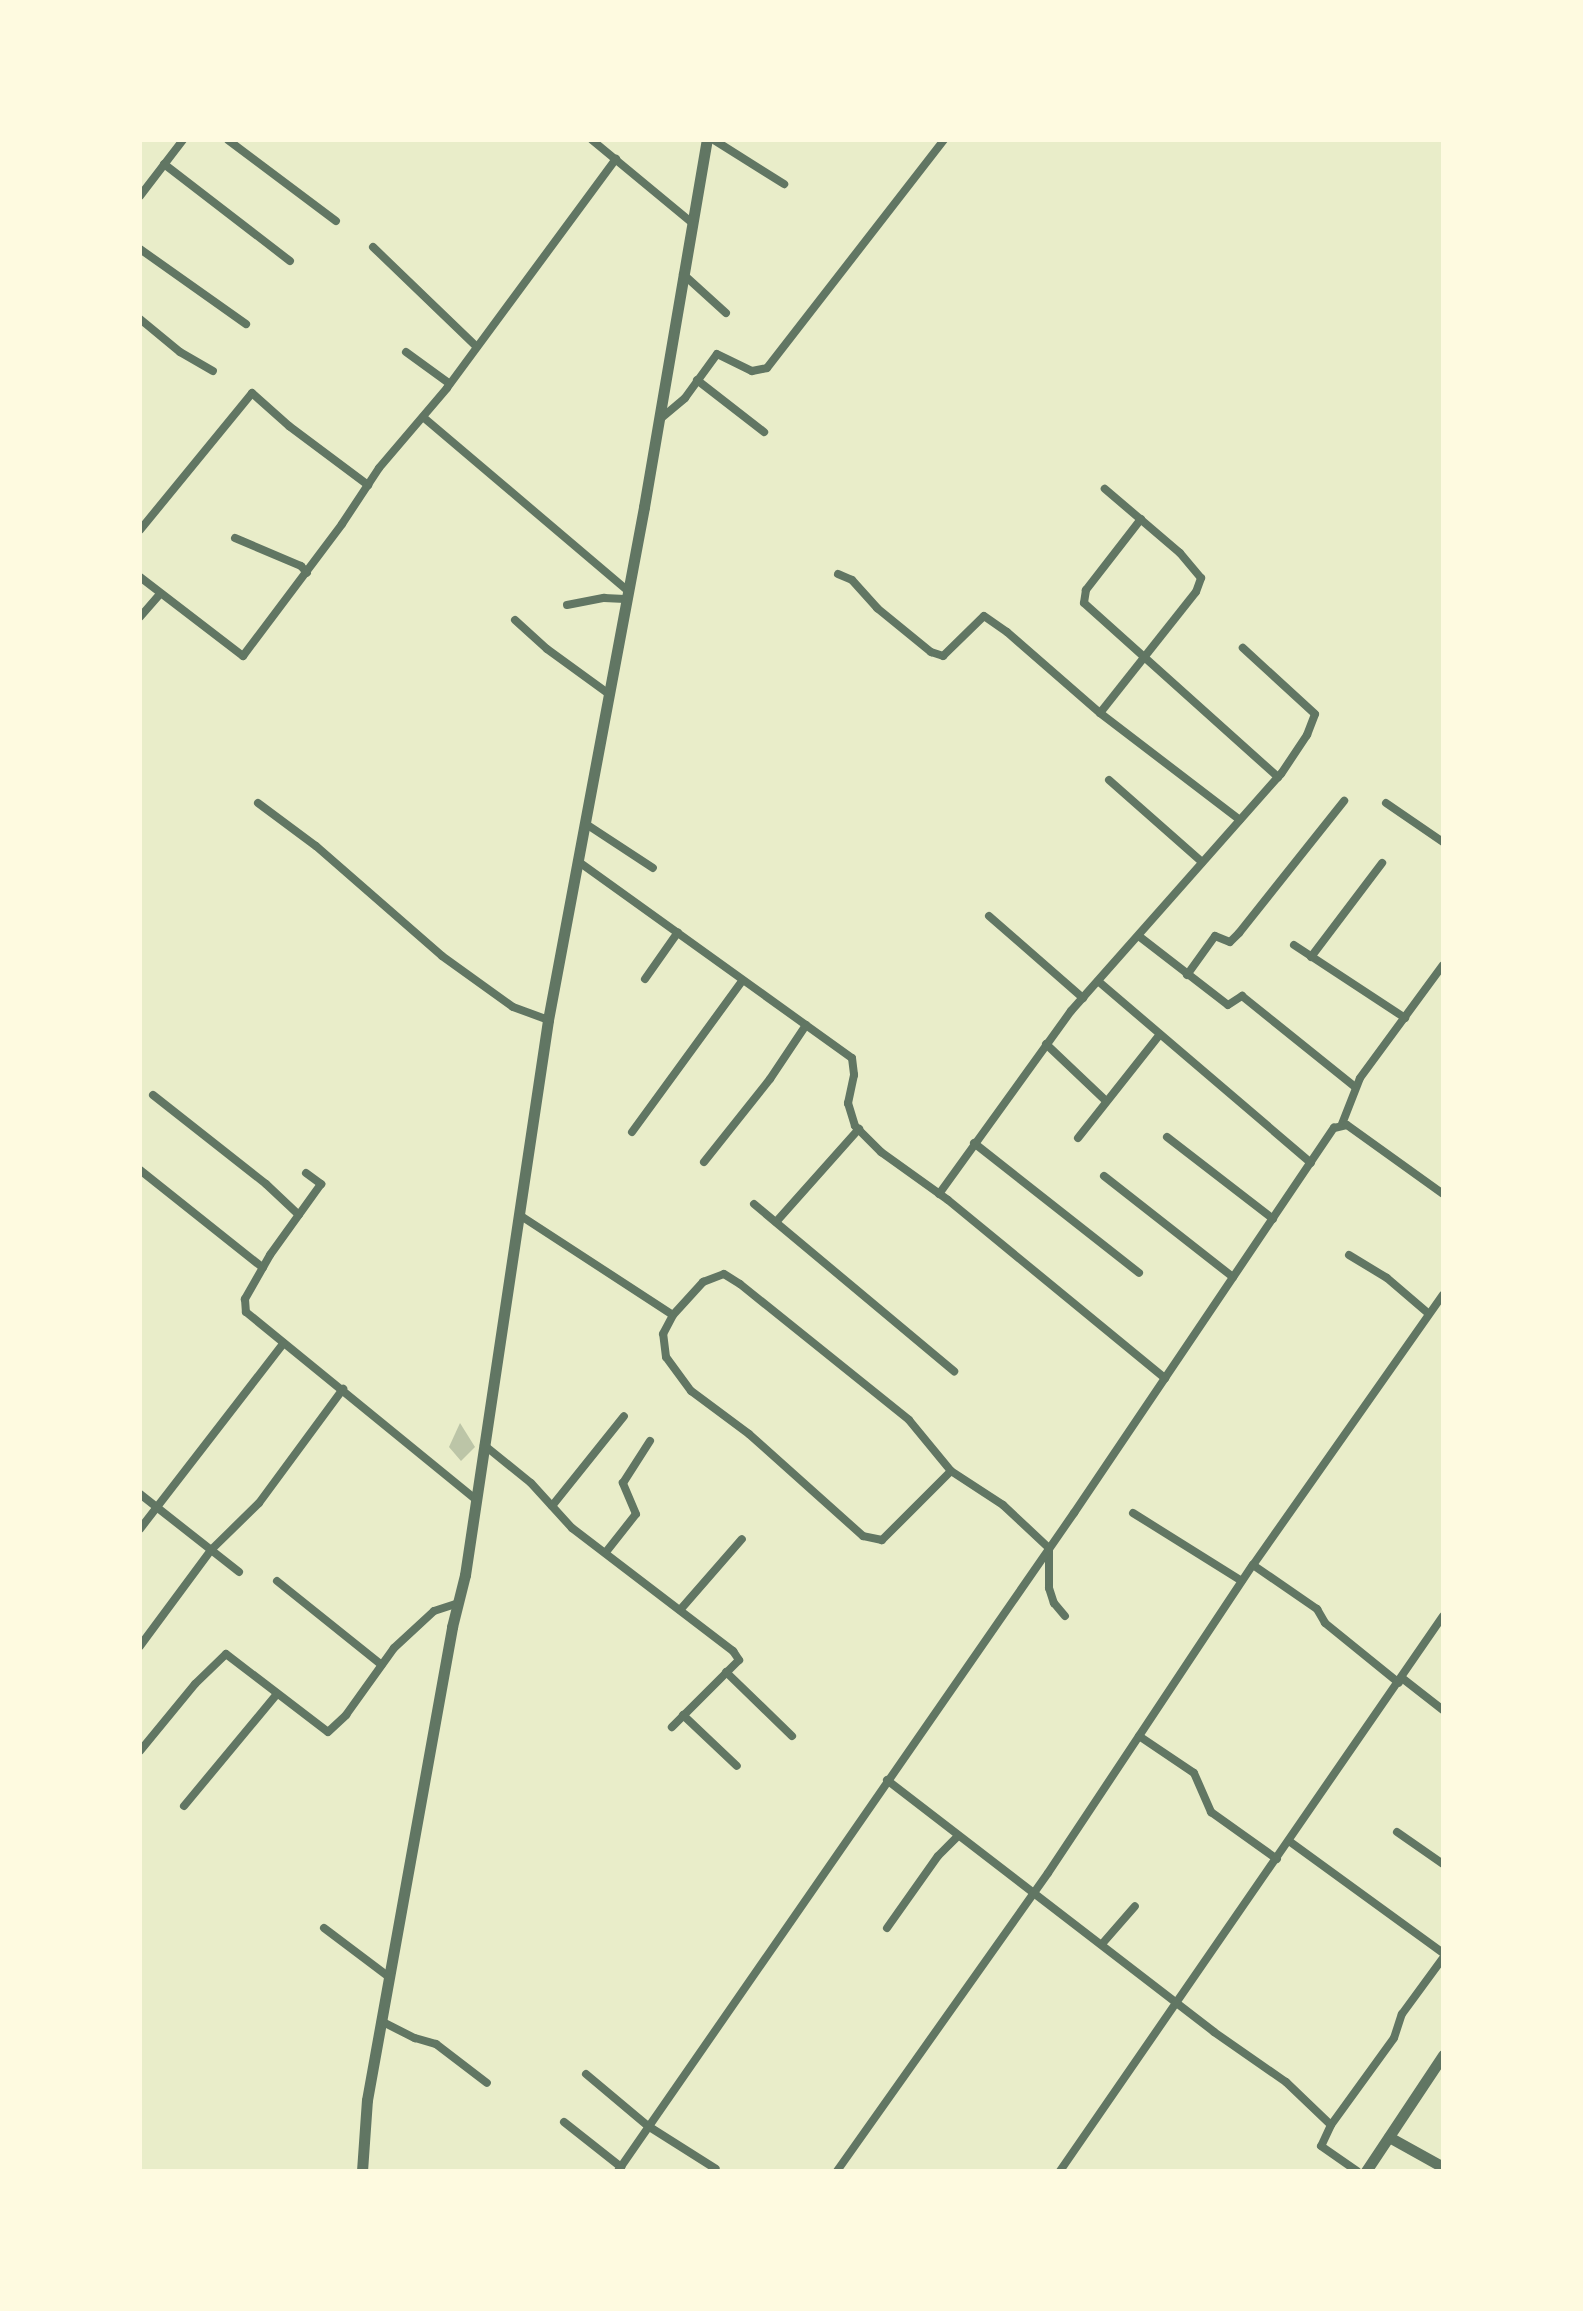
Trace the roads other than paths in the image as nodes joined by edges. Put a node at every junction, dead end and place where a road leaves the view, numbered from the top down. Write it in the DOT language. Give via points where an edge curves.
graph roads {
  1 [pos="183,140"];
  2 [pos="228,140"];
  3 [pos="592,140"];
  4 [pos="707,140"];
  5 [pos="714,140"];
  6 [pos="944,140"];
  7 [pos="616,159"];
  8 [pos="164,164"];
  9 [pos="784,184"];
  10 [pos="140,196"];
  11 [pos="336,221"];
  12 [pos="691,222"];
  13 [pos="373,247"];
  14 [pos="140,249"];
  15 [pos="290,261"];
  16 [pos="682,273"];
  17 [pos="726,313"];
  18 [pos="140,319"];
  19 [pos="246,324"];
  20 [pos="477,347"];
  21 [pos="406,352"];
  22 [pos="213,371"];
  23 [pos="697,380"];
  24 [pos="450,384"];
  25 [pos="423,417"];
  26 [pos="658,420"];
  27 [pos="764,432"];
  28 [pos="368,485"];
  29 [pos="1105,489"];
  30 [pos="1141,519"];
  31 [pos="140,530"];
  32 [pos="235,538"];
  33 [pos="307,573"];
  34 [pos="838,574"];
  35 [pos="140,577"];
  36 [pos="160,594"];
  37 [pos="626,594"];
  38 [pos="567,605"];
  39 [pos="140,617"];
  40 [pos="515,620"];
  41 [pos="1243,648"];
  42 [pos="1143,656"];
  43 [pos="609,694"];
  44 [pos="1100,713"];
  45 [pos="1278,777"];
  46 [pos="1109,780"];
  47 [pos="1344,801"];
  48 [pos="258,803"];
  49 [pos="1386,803"];
  50 [pos="1240,820"];
  51 [pos="586,824"];
  52 [pos="1443,842"];
  53 [pos="579,862"];
  54 [pos="1202,862"];
  55 [pos="1382,863"];
  56 [pos="653,868"];
  57 [pos="989,916"];
  58 [pos="678,932"];
  59 [pos="1140,937"];
  60 [pos="1294,945"];
  61 [pos="1311,957"];
  62 [pos="1443,965"];
  63 [pos="1187,975"];
  64 [pos="645,979"];
  65 [pos="742,981"];
  66 [pos="1098,981"];
  67 [pos="1083,998"];
  68 [pos="1405,1018"];
  69 [pos="548,1020"];
  70 [pos="806,1025"];
  71 [pos="1160,1034"];
  72 [pos="1046,1044"];
  73 [pos="1355,1087"];
  74 [pos="153,1095"];
  75 [pos="1105,1100"];
  76 [pos="1342,1124"];
  77 [pos="859,1129"];
  78 [pos="632,1132"];
  79 [pos="1167,1137"];
  80 [pos="1078,1138"];
  81 [pos="974,1143"];
  82 [pos="704,1162"];
  83 [pos="1311,1163"];
  84 [pos="140,1170"];
  85 [pos="306,1173"];
  86 [pos="1104,1176"];
  87 [pos="939,1194"];
  88 [pos="1443,1194"];
  89 [pos="754,1204"];
  90 [pos="299,1215"];
  91 [pos="521,1216"];
  92 [pos="1273,1219"];
  93 [pos="776,1222"];
  94 [pos="1349,1255"];
  95 [pos="263,1268"];
  96 [pos="1139,1273"];
  97 [pos="1233,1277"];
  98 [pos="1443,1295"];
  99 [pos="1429,1314"];
  100 [pos="673,1315"];
  101 [pos="284,1343"];
  102 [pos="954,1371"];
  103 [pos="1165,1378"];
  104 [pos="343,1389"];
  105 [pos="624,1416"];
  106 [pos="650,1441"];
  107 [pos="484,1445"];
  108 [pos="951,1471"];
  109 [pos="140,1494"];
  110 [pos="475,1499"];
  111 [pos="552,1506"];
  112 [pos="158,1507"];
  113 [pos="1133,1513"];
  114 [pos="140,1529"];
  115 [pos="742,1539"];
  116 [pos="1049,1548"];
  117 [pos="211,1550"];
  118 [pos="606,1552"];
  119 [pos="1253,1565"];
  120 [pos="239,1572"];
  121 [pos="277,1581"];
  122 [pos="1242,1581"];
  123 [pos="458,1603"];
  124 [pos="680,1610"];
  125 [pos="1065,1616"];
  126 [pos="1443,1616"];
  127 [pos="140,1646"];
  128 [pos="382,1665"];
  129 [pos="726,1672"];
  130 [pos="1400,1680"];
  131 [pos="277,1694"];
  132 [pos="1443,1710"];
  133 [pos="683,1715"];
  134 [pos="672,1727"];
  135 [pos="792,1736"];
  136 [pos="1139,1736"];
  137 [pos="140,1751"];
  138 [pos="737,1766"];
  139 [pos="887,1780"];
  140 [pos="184,1806"];
  141 [pos="1397,1832"];
  142 [pos="957,1837"];
  143 [pos="1289,1841"];
  144 [pos="1277,1859"];
  145 [pos="1443,1864"];
  146 [pos="1034,1892"];
  147 [pos="1135,1906"];
  148 [pos="324,1928"];
  149 [pos="887,1928"];
  150 [pos="1102,1944"];
  151 [pos="1443,1956"];
  152 [pos="389,1977"];
  153 [pos="1178,2002"];
  154 [pos="381,2021"];
  155 [pos="1443,2055"];
  156 [pos="586,2074"];
  157 [pos="487,2083"];
  158 [pos="564,2122"];
  159 [pos="1331,2125"];
  160 [pos="648,2126"];
  161 [pos="1389,2137"];
  162 [pos="1443,2167"];
  163 [pos="619,2169"];
  164 [pos="716,2169"];
  165 [pos="1064,2169"];
  166 [pos="362,2171"];
  167 [pos="837,2171"];
  168 [pos="1357,2171"];
  169 [pos="1366,2171"];
  1 -- 8 [label="street"];
  2 -- 11 [label="street"];
  3 -- 7 [label="street"];
  4 -- 12 [label="street"];
  5 -- 9 [label="street"];
  6 -- 23 [label="street" via="767,368 752,371 717,354"];
  7 -- 12 [label="street"];
  7 -- 20 [label="street"];
  8 -- 10 [label="street"];
  8 -- 15 [label="street"];
  12 -- 16 [label="street"];
  13 -- 20 [label="street"];
  14 -- 19 [label="street"];
  16 -- 17 [label="street"];
  16 -- 26 [label="street"];
  18 -- 22 [label="street"];
  20 -- 24 [label="street"];
  21 -- 24 [label="street"];
  23 -- 26 [label="street"];
  23 -- 27 [label="street"];
  24 -- 25 [label="street"];
  25 -- 28 [label="street"];
  25 -- 37 [label="street"];
  26 -- 37 [label="street"];
  28 -- 31 [label="street" via="252,393"];
  28 -- 33 [label="street"];
  29 -- 30 [label="street"];
  30 -- 42 [label="street" via="1201,578 1196,592"];
  30 -- 42 [label="street" via="1083,597"];
  32 -- 33 [label="street"];
  33 -- 36 [label="street" via="243,656"];
  34 -- 44 [label="street" via="852,580 931,652 943,656 984,616"];
  35 -- 36 [label="street"];
  36 -- 39 [label="street"];
  37 -- 38 [label="street"];
  37 -- 43 [label="street"];
  40 -- 43 [label="street"];
  41 -- 45 [label="street" via="1315,714"];
  42 -- 44 [label="street"];
  42 -- 45 [label="street"];
  43 -- 51 [label="street"];
  44 -- 50 [label="street"];
  45 -- 50 [label="street"];
  46 -- 54 [label="street"];
  47 -- 63 [label="street" via="1239,933 1230,942 1215,936"];
  48 -- 69 [label="street" via="316,846 442,956 513,1007"];
  49 -- 52 [label="street"];
  50 -- 54 [label="street"];
  51 -- 53 [label="street"];
  51 -- 56 [label="street"];
  53 -- 58 [label="street"];
  53 -- 69 [label="street"];
  54 -- 59 [label="street"];
  55 -- 61 [label="street"];
  57 -- 67 [label="street"];
  58 -- 64 [label="street"];
  58 -- 65 [label="street"];
  59 -- 63 [label="street"];
  59 -- 66 [label="street"];
  60 -- 61 [label="street"];
  61 -- 68 [label="street"];
  62 -- 68 [label="street"];
  63 -- 73 [label="street" via="1228,1005 1242,996"];
  65 -- 70 [label="street"];
  65 -- 78 [label="street"];
  66 -- 67 [label="street"];
  66 -- 71 [label="street"];
  67 -- 72 [label="street"];
  68 -- 73 [label="street"];
  69 -- 91 [label="street"];
  70 -- 77 [label="street" via="852,1058 848,1103"];
  70 -- 82 [label="street"];
  71 -- 75 [label="street"];
  71 -- 83 [label="street"];
  72 -- 75 [label="street"];
  72 -- 81 [label="street"];
  73 -- 76 [label="street"];
  74 -- 90 [label="street"];
  75 -- 80 [label="street"];
  76 -- 83 [label="street"];
  76 -- 88 [label="street"];
  77 -- 87 [label="street"];
  77 -- 93 [label="street"];
  79 -- 92 [label="street"];
  81 -- 87 [label="street"];
  81 -- 96 [label="street"];
  83 -- 92 [label="street"];
  84 -- 95 [label="street"];
  85 -- 90 [label="street" via="321,1184"];
  86 -- 97 [label="street"];
  87 -- 103 [label="street"];
  89 -- 93 [label="street"];
  90 -- 95 [label="street"];
  91 -- 100 [label="street"];
  91 -- 107 [label="street"];
  92 -- 97 [label="street"];
  93 -- 102 [label="street"];
  94 -- 99 [label="street" via="1387,1278"];
  95 -- 101 [label="street" via="245,1299 246,1312"];
  97 -- 103 [label="street"];
  98 -- 99 [label="street"];
  99 -- 119 [label="street"];
  100 -- 108 [label="street" via="703,1282 724,1274 909,1420"];
  100 -- 108 [label="street" via="663,1334 666,1357 691,1391 749,1434 863,1536 882,1540"];
  101 -- 104 [label="street"];
  101 -- 112 [label="street"];
  103 -- 116 [label="street"];
  104 -- 110 [label="street"];
  104 -- 117 [label="street" via="259,1503"];
  105 -- 111 [label="street"];
  106 -- 118 [label="street" via="623,1483 636,1514"];
  107 -- 110 [label="street"];
  107 -- 111 [label="street"];
  108 -- 116 [label="street" via="1003,1505"];
  109 -- 112 [label="street"];
  110 -- 123 [label="street"];
  111 -- 118 [label="street"];
  112 -- 114 [label="street"];
  112 -- 117 [label="street"];
  113 -- 122 [label="street"];
  115 -- 124 [label="street"];
  116 -- 125 [label="street" via="1049,1588"];
  116 -- 139 [label="street"];
  117 -- 120 [label="street"];
  117 -- 127 [label="street"];
  118 -- 124 [label="street"];
  119 -- 122 [label="street"];
  119 -- 130 [label="street" via="1317,1609 1325,1623"];
  121 -- 128 [label="street"];
  122 -- 136 [label="street"];
  123 -- 128 [label="street" via="434,1611"];
  123 -- 152 [label="street"];
  124 -- 129 [label="street" via="733,1651 739,1660"];
  126 -- 130 [label="street"];
  128 -- 131 [label="street" via="328,1732"];
  129 -- 133 [label="street"];
  129 -- 135 [label="street"];
  130 -- 132 [label="street"];
  130 -- 143 [label="street"];
  131 -- 137 [label="street" via="226,1654"];
  131 -- 140 [label="street"];
  133 -- 134 [label="street"];
  133 -- 138 [label="street"];
  136 -- 144 [label="street" via="1194,1773 1211,1812"];
  136 -- 146 [label="street"];
  139 -- 142 [label="street"];
  139 -- 160 [label="street"];
  141 -- 145 [label="street"];
  142 -- 146 [label="street"];
  142 -- 149 [label="street"];
  143 -- 144 [label="street"];
  143 -- 151 [label="street"];
  144 -- 153 [label="street"];
  146 -- 150 [label="street"];
  146 -- 167 [label="street"];
  147 -- 150 [label="street"];
  148 -- 152 [label="street"];
  150 -- 153 [label="street"];
  151 -- 159 [label="street" via="1402,2014 1394,2038"];
  152 -- 154 [label="street"];
  153 -- 159 [label="street" via="1286,2082"];
  153 -- 165 [label="street"];
  154 -- 157 [label="street" via="436,2044"];
  154 -- 166 [label="street"];
  155 -- 161 [label="street"];
  156 -- 160 [label="street"];
  158 -- 163 [label="street"];
  159 -- 168 [label="street" via="1321,2146"];
  160 -- 163 [label="street"];
  160 -- 164 [label="street"];
  161 -- 162 [label="street"];
  161 -- 169 [label="street"];
}
